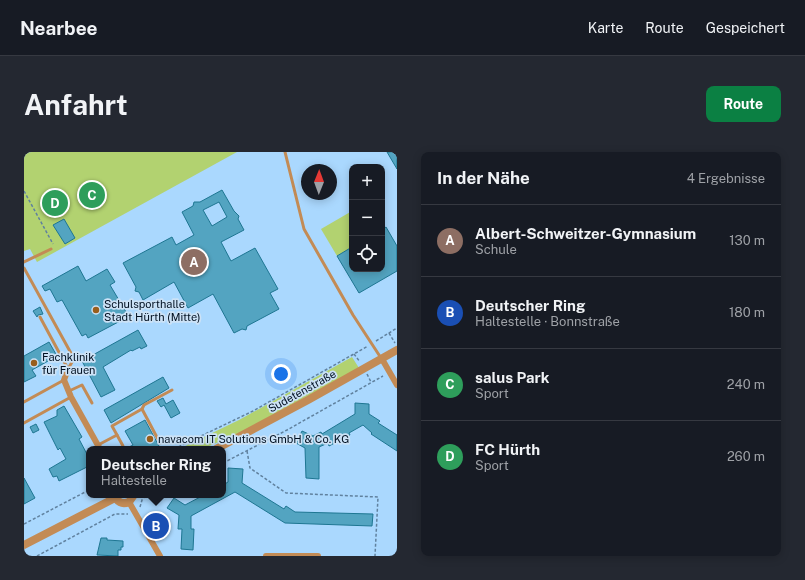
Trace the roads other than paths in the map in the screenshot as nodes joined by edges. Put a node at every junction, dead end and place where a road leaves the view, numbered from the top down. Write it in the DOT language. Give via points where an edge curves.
graph roads {
  1 [pos="285,152"];
  2 [pos="51,249"];
  3 [pos="24,262"];
  4 [pos="24,268"];
  5 [pos="40,317"];
  6 [pos="397,350"];
  7 [pos="382,359"];
  8 [pos="68,369"];
  9 [pos="64,380"];
  10 [pos="397,385"];
  11 [pos="172,390"];
  12 [pos="70,394"];
  13 [pos="24,402"];
  14 [pos="92,403"];
  15 [pos="142,409"];
  16 [pos="24,423"];
  17 [pos="117,435"];
  18 [pos="160,443"];
  19 [pos="98,446"];
  20 [pos="100,446"];
  21 [pos="123,446"];
  22 [pos="222,446"];
  23 [pos="113,498"];
  24 [pos="116,498"];
  25 [pos="132,498"];
  26 [pos="24,544"];
  27 [pos="160,556"];
  28 [pos="266,556"];
  29 [pos="318,556"];
  1 -- 7 [label="lane" via="304,229"];
  2 -- 3 [label="lane"];
  4 -- 8 [label="lane" via="72,355"];
  5 -- 8 [label="lane"];
  6 -- 7 [label="street, Sudetenstraße"];
  7 -- 10 [label="street"];
  7 -- 22 [label="street, Sudetenstraße"];
  8 -- 9 [label="street"];
  9 -- 12 [label="street"];
  9 -- 13 [label="lane"];
  11 -- 15 [label="lane" via="144,405"];
  12 -- 14 [label="lane" via="82,385"];
  12 -- 16 [label="lane"];
  12 -- 19 [label="street"];
  15 -- 17 [label="lane" via="112,426"];
  15 -- 18 [label="lane"];
  17 -- 20 [label="lane"];
  17 -- 21 [label="lane"];
  23 -- 26 [label="street"];
  24 -- 25 [label="street" via="123,503"];
  25 -- 27 [label="street" via="135,510"];
  28 -- 29 [label="street"];
}
